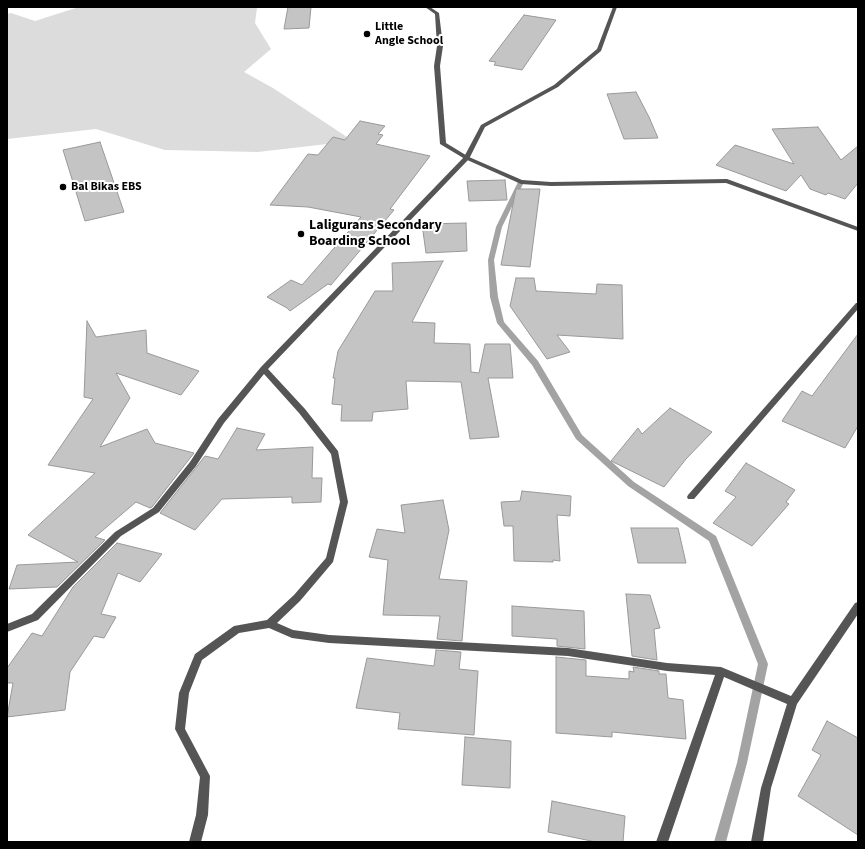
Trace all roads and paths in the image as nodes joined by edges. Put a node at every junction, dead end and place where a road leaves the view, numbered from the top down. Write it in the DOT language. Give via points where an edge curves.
graph roads {
  1 [pos="427,7"];
  2 [pos="615,7"];
  3 [pos="467,158"];
  4 [pos="858,228"];
  5 [pos="858,305"];
  6 [pos="264,369"];
  7 [pos="691,497"];
  8 [pos="858,606"];
  9 [pos="268,624"];
  10 [pos="7,628"];
  11 [pos="721,670"];
  12 [pos="793,702"];
  13 [pos="195,842"];
  14 [pos="662,842"];
  15 [pos="757,842"];
  1 -- 3 [label="street" via="437,12 440,46 437,66 443,144"];
  2 -- 3 [label="street" via="599,50 556,86 483,126"];
  3 -- 4 [label="street" via="520,182 543,184 727,181"];
  3 -- 6 [label="street"];
  5 -- 7 [label="street"];
  6 -- 9 [label="street" via="335,453 344,502 330,559 297,598"];
  6 -- 10 [label="street" via="221,421 194,464 156,510 118,534 35,617"];
  8 -- 12 [label="street"];
  9 -- 11 [label="street" via="292,634 329,639 568,652 667,667"];
  9 -- 13 [label="street" via="236,629 198,657 184,693 180,729 205,776 202,815"];
  11 -- 12 [label="street"];
  11 -- 14 [label="street"];
  12 -- 15 [label="street" via="766,788"];
}
